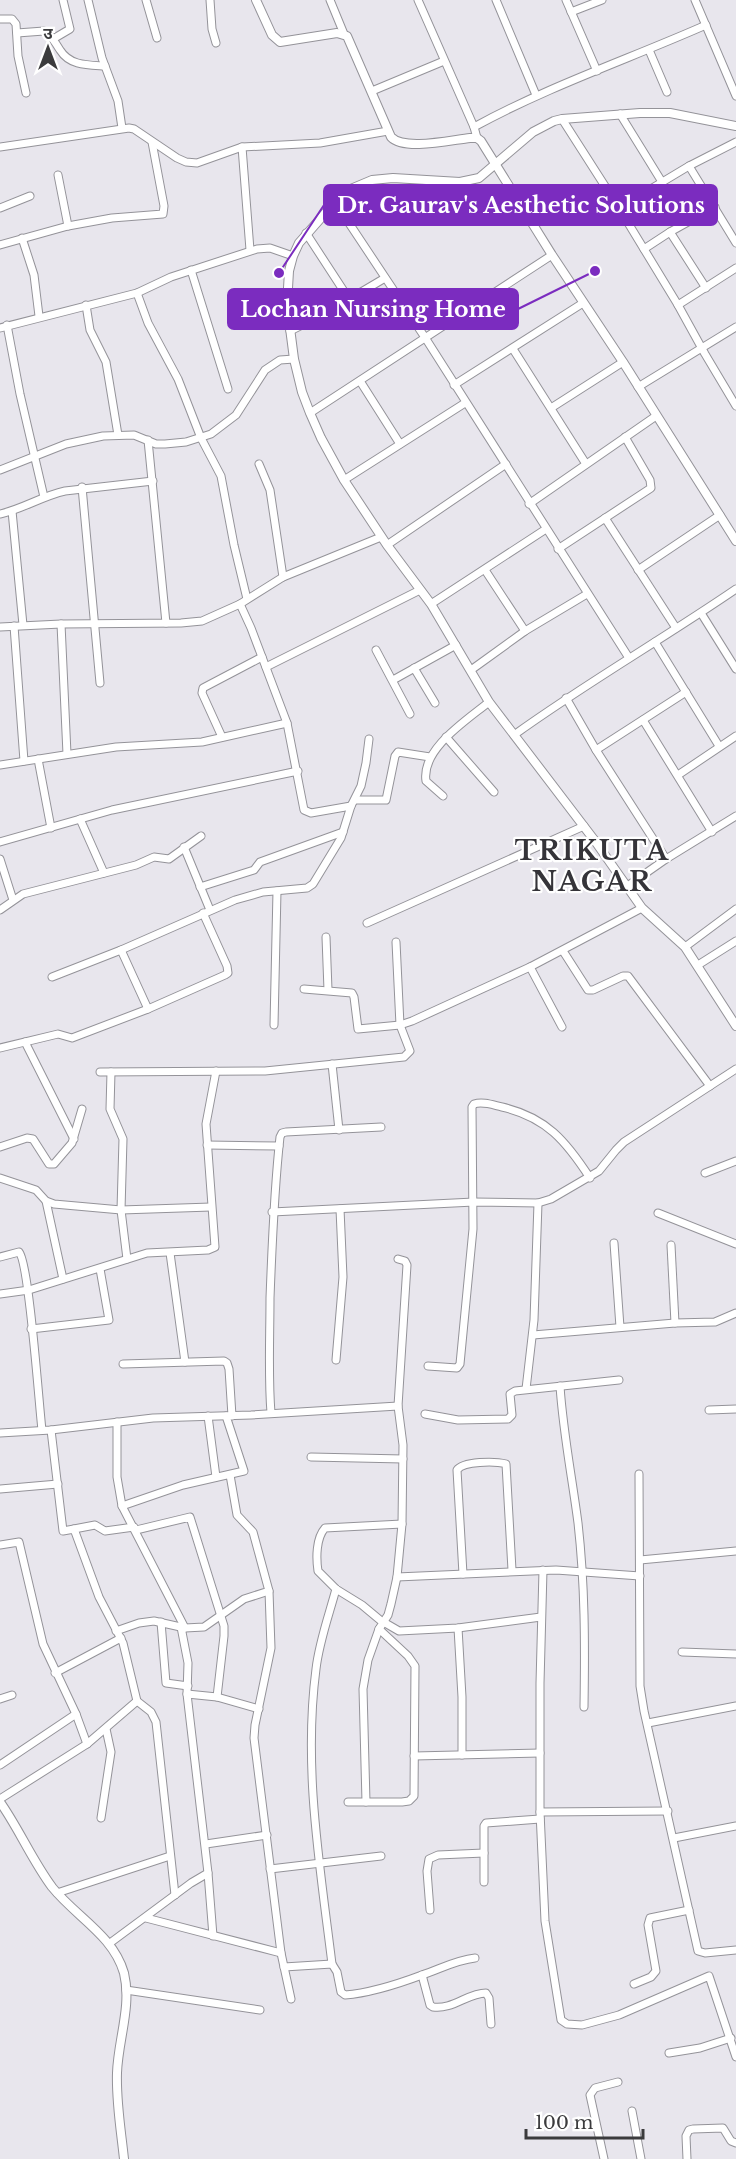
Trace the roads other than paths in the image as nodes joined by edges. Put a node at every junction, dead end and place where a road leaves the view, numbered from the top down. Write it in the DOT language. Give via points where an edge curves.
graph roads {
  1 [pos="63,0"];
  2 [pos="88,0"];
  3 [pos="146,0"];
  4 [pos="210,0"];
  5 [pos="256,0"];
  6 [pos="330,0"];
  7 [pos="418,0"];
  8 [pos="496,0"];
  9 [pos="566,0"];
  10 [pos="602,0"];
  11 [pos="695,0"];
  12 [pos="571,12"];
  13 [pos="0,19"];
  14 [pos="706,25"];
  15 [pos="17,33"];
  16 [pos="344,34"];
  17 [pos="158,38"];
  18 [pos="53,39"];
  19 [pos="216,44"];
  20 [pos="649,50"];
  21 [pos="444,60"];
  22 [pos="103,62"];
  23 [pos="597,71"];
  24 [pos="372,91"];
  25 [pos="667,92"];
  26 [pos="26,93"];
  27 [pos="536,95"];
  28 [pos="736,96"];
  29 [pos="620,114"];
  30 [pos="562,119"];
  31 [pos="736,126"];
  32 [pos="474,127"];
  33 [pos="122,128"];
  34 [pos="388,131"];
  35 [pos="479,140"];
  36 [pos="152,142"];
  37 [pos="736,142"];
  38 [pos="0,147"];
  39 [pos="242,147"];
  40 [pos="496,164"];
  41 [pos="689,166"];
  42 [pos="58,175"];
  43 [pos="662,182"];
  44 [pos="30,196"];
  45 [pos="335,202"];
  46 [pos="715,207"];
  47 [pos="0,208"];
  48 [pos="619,208"];
  49 [pos="68,226"];
  50 [pos="670,232"];
  51 [pos="306,233"];
  52 [pos="22,238"];
  53 [pos="736,243"];
  54 [pos="0,245"];
  55 [pos="644,249"];
  56 [pos="250,250"];
  57 [pos="552,255"];
  58 [pos="293,256"];
  59 [pos="736,268"];
  60 [pos="191,270"];
  61 [pos="385,278"];
  62 [pos="706,288"];
  63 [pos="136,293"];
  64 [pos="349,299"];
  65 [pos="583,303"];
  66 [pos="678,304"];
  67 [pos="86,305"];
  68 [pos="39,316"];
  69 [pos="4,326"];
  70 [pos="736,327"];
  71 [pos="290,331"];
  72 [pos="426,339"];
  73 [pos="701,347"];
  74 [pos="513,349"];
  75 [pos="294,359"];
  76 [pos="623,362"];
  77 [pos="360,381"];
  78 [pos="454,385"];
  79 [pos="638,387"];
  80 [pos="228,389"];
  81 [pos="465,403"];
  82 [pos="736,406"];
  83 [pos="551,408"];
  84 [pos="310,413"];
  85 [pos="656,416"];
  86 [pos="118,435"];
  87 [pos="625,437"];
  88 [pos="201,438"];
  89 [pos="148,441"];
  90 [pos="400,444"];
  91 [pos="34,458"];
  92 [pos="259,464"];
  93 [pos="506,464"];
  94 [pos="586,464"];
  95 [pos="0,470"];
  96 [pos="344,480"];
  97 [pos="153,481"];
  98 [pos="82,487"];
  99 [pos="44,497"];
  100 [pos="530,504"];
  101 [pos="12,511"];
  102 [pos="0,514"];
  103 [pos="720,515"];
  104 [pos="605,518"];
  105 [pos="732,525"];
  106 [pos="546,529"];
  107 [pos="381,537"];
  108 [pos="736,541"];
  109 [pos="387,545"];
  110 [pos="558,549"];
  111 [pos="485,570"];
  112 [pos="638,570"];
  113 [pos="283,578"];
  114 [pos="736,589"];
  115 [pos="420,590"];
  116 [pos="587,594"];
  117 [pos="247,599"];
  118 [pos="240,604"];
  119 [pos="431,604"];
  120 [pos="701,613"];
  121 [pos="166,623"];
  122 [pos="61,624"];
  123 [pos="94,624"];
  124 [pos="23,625"];
  125 [pos="14,626"];
  126 [pos="0,627"];
  127 [pos="676,628"];
  128 [pos="525,631"];
  129 [pos="655,642"];
  130 [pos="456,645"];
  131 [pos="376,651"];
  132 [pos="262,657"];
  133 [pos="629,658"];
  134 [pos="266,667"];
  135 [pos="414,668"];
  136 [pos="736,669"];
  137 [pos="471,670"];
  138 [pos="393,681"];
  139 [pos="100,683"];
  140 [pos="686,692"];
  141 [pos="566,698"];
  142 [pos="489,702"];
  143 [pos="435,703"];
  144 [pos="410,714"];
  145 [pos="643,720"];
  146 [pos="287,723"];
  147 [pos="514,735"];
  148 [pos="736,736"];
  149 [pos="222,737"];
  150 [pos="446,737"];
  151 [pos="369,739"];
  152 [pos="719,746"];
  153 [pos="596,750"];
  154 [pos="67,754"];
  155 [pos="430,757"];
  156 [pos="38,759"];
  157 [pos="24,761"];
  158 [pos="0,765"];
  159 [pos="298,771"];
  160 [pos="678,775"];
  161 [pos="494,792"];
  162 [pos="443,796"];
  163 [pos="353,803"];
  164 [pos="736,816"];
  165 [pos="80,819"];
  166 [pos="584,826"];
  167 [pos="51,828"];
  168 [pos="343,831"];
  169 [pos="712,831"];
  170 [pos="201,836"];
  171 [pos="0,843"];
  172 [pos="184,847"];
  173 [pos="0,859"];
  174 [pos="666,860"];
  175 [pos="104,873"];
  176 [pos="626,887"];
  177 [pos="200,888"];
  178 [pos="277,891"];
  179 [pos="13,900"];
  180 [pos="642,908"];
  181 [pos="736,909"];
  182 [pos="0,910"];
  183 [pos="206,912"];
  184 [pos="367,923"];
  185 [pos="326,937"];
  186 [pos="736,941"];
  187 [pos="396,942"];
  188 [pos="685,947"];
  189 [pos="121,950"];
  190 [pos="563,951"];
  191 [pos="698,965"];
  192 [pos="530,967"];
  193 [pos="52,978"];
  194 [pos="304,989"];
  195 [pos="328,990"];
  196 [pos="148,1009"];
  197 [pos="735,1021"];
  198 [pos="274,1025"];
  199 [pos="400,1025"];
  200 [pos="562,1027"];
  201 [pos="25,1042"];
  202 [pos="0,1048"];
  203 [pos="332,1065"];
  204 [pos="736,1069"];
  205 [pos="111,1071"];
  206 [pos="216,1071"];
  207 [pos="100,1072"];
  208 [pos="710,1086"];
  209 [pos="82,1109"];
  210 [pos="381,1127"];
  211 [pos="339,1130"];
  212 [pos="74,1139"];
  213 [pos="207,1145"];
  214 [pos="279,1146"];
  215 [pos="0,1148"];
  216 [pos="736,1161"];
  217 [pos="705,1173"];
  218 [pos="0,1178"];
  219 [pos="590,1178"];
  220 [pos="46,1201"];
  221 [pos="474,1202"];
  222 [pos="538,1203"];
  223 [pos="211,1207"];
  224 [pos="340,1209"];
  225 [pos="121,1210"];
  226 [pos="272,1212"];
  227 [pos="658,1214"];
  228 [pos="614,1243"];
  229 [pos="736,1244"];
  230 [pos="671,1245"];
  231 [pos="170,1253"];
  232 [pos="0,1257"];
  233 [pos="398,1258"];
  234 [pos="126,1259"];
  235 [pos="100,1269"];
  236 [pos="63,1279"];
  237 [pos="29,1290"];
  238 [pos="0,1294"];
  239 [pos="736,1313"];
  240 [pos="675,1323"];
  241 [pos="620,1327"];
  242 [pos="31,1329"];
  243 [pos="533,1335"];
  244 [pos="336,1360"];
  245 [pos="185,1362"];
  246 [pos="123,1364"];
  247 [pos="428,1366"];
  248 [pos="619,1380"];
  249 [pos="560,1386"];
  250 [pos="526,1389"];
  251 [pos="398,1406"];
  252 [pos="736,1409"];
  253 [pos="709,1410"];
  254 [pos="271,1413"];
  255 [pos="425,1414"];
  256 [pos="208,1416"];
  257 [pos="229,1416"];
  258 [pos="117,1422"];
  259 [pos="42,1430"];
  260 [pos="51,1430"];
  261 [pos="0,1433"];
  262 [pos="311,1457"];
  263 [pos="403,1459"];
  264 [pos="639,1474"];
  265 [pos="230,1475"];
  266 [pos="216,1478"];
  267 [pos="58,1484"];
  268 [pos="0,1489"];
  269 [pos="122,1506"];
  270 [pos="402,1524"];
  271 [pos="135,1528"];
  272 [pos="74,1529"];
  273 [pos="0,1545"];
  274 [pos="736,1551"];
  275 [pos="640,1560"];
  276 [pos="512,1570"];
  277 [pos="543,1570"];
  278 [pos="582,1570"];
  279 [pos="463,1574"];
  280 [pos="640,1576"];
  281 [pos="397,1577"];
  282 [pos="336,1589"];
  283 [pos="269,1591"];
  284 [pos="221,1617"];
  285 [pos="540,1617"];
  286 [pos="161,1622"];
  287 [pos="381,1626"];
  288 [pos="183,1627"];
  289 [pos="458,1628"];
  290 [pos="118,1635"];
  291 [pos="682,1652"];
  292 [pos="736,1654"];
  293 [pos="55,1673"];
  294 [pos="187,1690"];
  295 [pos="12,1695"];
  296 [pos="217,1697"];
  297 [pos="0,1699"];
  298 [pos="138,1701"];
  299 [pos="736,1706"];
  300 [pos="584,1707"];
  301 [pos="259,1709"];
  302 [pos="76,1714"];
  303 [pos="648,1723"];
  304 [pos="106,1729"];
  305 [pos="87,1744"];
  306 [pos="540,1752"];
  307 [pos="462,1755"];
  308 [pos="414,1756"];
  309 [pos="0,1765"];
  310 [pos="0,1800"];
  311 [pos="348,1802"];
  312 [pos="366,1802"];
  313 [pos="668,1811"];
  314 [pos="540,1815"];
  315 [pos="101,1818"];
  316 [pos="736,1826"];
  317 [pos="267,1835"];
  318 [pos="674,1838"];
  319 [pos="206,1844"];
  320 [pos="484,1853"];
  321 [pos="170,1856"];
  322 [pos="381,1856"];
  323 [pos="319,1862"];
  324 [pos="270,1869"];
  325 [pos="208,1873"];
  326 [pos="484,1882"];
  327 [pos="57,1893"];
  328 [pos="176,1895"];
  329 [pos="430,1910"];
  330 [pos="689,1910"];
  331 [pos="146,1918"];
  332 [pos="213,1936"];
  333 [pos="110,1943"];
  334 [pos="736,1950"];
  335 [pos="281,1953"];
  336 [pos="475,1958"];
  337 [pos="332,1964"];
  338 [pos="284,1967"];
  339 [pos="422,1975"];
  340 [pos="634,1984"];
  341 [pos="126,1990"];
  342 [pos="291,1999"];
  343 [pos="260,2010"];
  344 [pos="491,2024"];
  345 [pos="731,2038"];
  346 [pos="669,2053"];
  347 [pos="736,2057"];
  348 [pos="618,2082"];
  349 [pos="632,2111"];
  350 [pos="736,2143"];
  351 [pos="124,2159"];
  352 [pos="604,2159"];
  353 [pos="641,2159"];
  354 [pos="687,2159"];
  1 -- 18 [label="street" via="70,29"];
  2 -- 22 [label="street"];
  3 -- 17 [label="street"];
  4 -- 19 [label="street"];
  5 -- 16 [label="street" via="272,35 280,42"];
  6 -- 16 [label="street"];
  7 -- 21 [label="street"];
  8 -- 27 [label="street"];
  9 -- 12 [label="street"];
  10 -- 12 [label="street"];
  11 -- 14 [label="street"];
  12 -- 23 [label="street"];
  13 -- 15 [label="street" via="15,21"];
  14 -- 20 [label="street"];
  14 -- 28 [label="street"];
  15 -- 18 [label="street" via="41,30"];
  15 -- 26 [label="street"];
  16 -- 24 [label="street"];
  18 -- 22 [label="street" via="69,60 80,64"];
  20 -- 23 [label="street"];
  20 -- 25 [label="street"];
  21 -- 24 [label="street"];
  21 -- 32 [label="street"];
  22 -- 33 [label="street" via="118,101"];
  23 -- 27 [label="street"];
  24 -- 34 [label="street"];
  27 -- 32 [label="street"];
  29 -- 30 [label="street"];
  29 -- 31 [label="street" via="670,113"];
  29 -- 43 [label="street"];
  30 -- 40 [label="street" via="533,132"];
  30 -- 48 [label="street"];
  32 -- 35 [label="street"];
  33 -- 36 [label="street" via="134,129"];
  33 -- 38 [label="street"];
  34 -- 35 [label="street" via="393,139 403,143"];
  34 -- 39 [label="street" via="320,143"];
  35 -- 40 [label="street"];
  36 -- 39 [label="street" via="186,162 197,163"];
  36 -- 49 [label="street" via="163,214"];
  37 -- 41 [label="street"];
  39 -- 56 [label="street"];
  40 -- 45 [label="street" via="471,181 372,180 361,183"];
  40 -- 57 [label="street"];
  41 -- 43 [label="street"];
  41 -- 46 [label="street"];
  42 -- 49 [label="street"];
  43 -- 48 [label="street"];
  44 -- 47 [label="street"];
  45 -- 51 [label="street"];
  45 -- 61 [label="street"];
  46 -- 50 [label="street"];
  46 -- 53 [label="street"];
  48 -- 55 [label="street"];
  49 -- 52 [label="street"];
  50 -- 55 [label="street"];
  50 -- 62 [label="street"];
  51 -- 58 [label="street"];
  51 -- 64 [label="street"];
  52 -- 54 [label="street"];
  52 -- 68 [label="street" via="34,274"];
  55 -- 66 [label="street"];
  56 -- 58 [label="street" via="270,248"];
  56 -- 60 [label="street"];
  57 -- 65 [label="street"];
  57 -- 72 [label="street"];
  58 -- 71 [label="street" via="288,286"];
  59 -- 62 [label="street"];
  60 -- 63 [label="street"];
  60 -- 80 [label="street"];
  61 -- 64 [label="street"];
  61 -- 72 [label="street"];
  62 -- 66 [label="street"];
  63 -- 67 [label="street"];
  63 -- 88 [label="street" via="178,379"];
  64 -- 71 [label="street"];
  65 -- 74 [label="street"];
  65 -- 76 [label="street"];
  66 -- 73 [label="street"];
  67 -- 68 [label="street"];
  67 -- 86 [label="street" via="90,330 106,362"];
  68 -- 69 [label="street"];
  69 -- 91 [label="street"];
  70 -- 73 [label="street"];
  71 -- 75 [label="street"];
  72 -- 77 [label="street"];
  72 -- 78 [label="street"];
  73 -- 79 [label="street"];
  73 -- 82 [label="street"];
  74 -- 78 [label="street"];
  74 -- 83 [label="street"];
  75 -- 84 [label="street"];
  75 -- 88 [label="street" via="280,360 265,370 236,415"];
  76 -- 79 [label="street"];
  76 -- 83 [label="street"];
  77 -- 84 [label="street"];
  77 -- 90 [label="street"];
  78 -- 81 [label="street"];
  79 -- 85 [label="street"];
  81 -- 90 [label="street"];
  81 -- 93 [label="street"];
  83 -- 94 [label="street"];
  84 -- 96 [label="street"];
  85 -- 87 [label="street"];
  85 -- 103 [label="street"];
  86 -- 89 [label="street" via="134,435"];
  86 -- 91 [label="street" via="77,441"];
  87 -- 94 [label="street"];
  87 -- 104 [label="street" via="652,486"];
  88 -- 89 [label="street" via="165,444"];
  88 -- 117 [label="street" via="221,476"];
  89 -- 97 [label="street"];
  90 -- 96 [label="street"];
  91 -- 95 [label="street"];
  91 -- 99 [label="street"];
  92 -- 113 [label="street" via="270,490"];
  93 -- 100 [label="street"];
  93 -- 109 [label="street"];
  94 -- 100 [label="street"];
  96 -- 107 [label="street"];
  97 -- 98 [label="street"];
  97 -- 121 [label="street"];
  98 -- 99 [label="street"];
  98 -- 123 [label="street"];
  99 -- 101 [label="street"];
  100 -- 106 [label="street"];
  101 -- 102 [label="street"];
  101 -- 124 [label="street"];
  103 -- 105 [label="street"];
  103 -- 112 [label="street"];
  104 -- 110 [label="street"];
  104 -- 112 [label="street"];
  105 -- 108 [label="street"];
  106 -- 110 [label="street"];
  106 -- 111 [label="street"];
  107 -- 109 [label="street"];
  107 -- 113 [label="street"];
  109 -- 115 [label="street"];
  110 -- 116 [label="street"];
  111 -- 119 [label="street"];
  111 -- 128 [label="street"];
  112 -- 127 [label="street"];
  113 -- 117 [label="street"];
  114 -- 120 [label="street"];
  115 -- 119 [label="street"];
  115 -- 134 [label="street"];
  116 -- 128 [label="street"];
  116 -- 133 [label="street"];
  117 -- 118 [label="street"];
  118 -- 121 [label="street" via="202,621"];
  118 -- 132 [label="street"];
  119 -- 130 [label="street"];
  120 -- 127 [label="street"];
  120 -- 136 [label="street"];
  121 -- 123 [label="street"];
  122 -- 123 [label="street"];
  122 -- 124 [label="street"];
  122 -- 154 [label="street"];
  123 -- 139 [label="street"];
  124 -- 125 [label="street"];
  125 -- 126 [label="street"];
  125 -- 157 [label="street"];
  127 -- 129 [label="street"];
  128 -- 137 [label="street"];
  129 -- 133 [label="street"];
  129 -- 140 [label="street"];
  130 -- 135 [label="street"];
  130 -- 137 [label="street"];
  131 -- 138 [label="street"];
  132 -- 134 [label="street"];
  132 -- 149 [label="street" via="203,688"];
  133 -- 141 [label="street"];
  134 -- 146 [label="street"];
  135 -- 138 [label="street"];
  135 -- 143 [label="street"];
  137 -- 142 [label="street"];
  138 -- 144 [label="street"];
  140 -- 145 [label="street"];
  140 -- 152 [label="street"];
  141 -- 147 [label="street"];
  141 -- 153 [label="street"];
  142 -- 147 [label="street"];
  142 -- 150 [label="street"];
  145 -- 153 [label="street"];
  145 -- 160 [label="street"];
  146 -- 149 [label="street"];
  146 -- 159 [label="street"];
  147 -- 166 [label="street"];
  148 -- 152 [label="street"];
  149 -- 154 [label="street" via="186,744"];
  150 -- 155 [label="street"];
  150 -- 161 [label="street"];
  151 -- 163 [label="street" via="364,774"];
  152 -- 160 [label="street"];
  153 -- 174 [label="street"];
  154 -- 156 [label="street"];
  155 -- 162 [label="street" via="426,781"];
  155 -- 163 [label="street" via="398,752 386,800"];
  156 -- 157 [label="street"];
  156 -- 167 [label="street"];
  157 -- 158 [label="street"];
  159 -- 163 [label="street" via="307,813"];
  159 -- 165 [label="street"];
  160 -- 169 [label="street"];
  163 -- 168 [label="street"];
  164 -- 169 [label="street"];
  165 -- 167 [label="street"];
  165 -- 175 [label="street"];
  166 -- 176 [label="street"];
  166 -- 184 [label="street"];
  167 -- 171 [label="street"];
  168 -- 177 [label="street" via="260,862 254,870"];
  168 -- 178 [label="street" via="334,853 313,884"];
  169 -- 174 [label="street"];
  170 -- 172 [label="street"];
  172 -- 175 [label="street" via="169,859 154,857"];
  172 -- 177 [label="street"];
  173 -- 179 [label="street"];
  174 -- 176 [label="street"];
  175 -- 179 [label="street"];
  176 -- 180 [label="street"];
  177 -- 183 [label="street"];
  178 -- 183 [label="street" via="249,896"];
  178 -- 198 [label="street"];
  179 -- 182 [label="street"];
  180 -- 188 [label="street"];
  180 -- 190 [label="street"];
  181 -- 188 [label="street"];
  183 -- 189 [label="street"];
  183 -- 196 [label="street" via="228,973"];
  185 -- 195 [label="street"];
  186 -- 191 [label="street"];
  187 -- 199 [label="street"];
  188 -- 191 [label="street"];
  189 -- 193 [label="street"];
  189 -- 196 [label="street"];
  190 -- 192 [label="street"];
  190 -- 208 [label="street" via="588,990 628,976"];
  191 -- 197 [label="street"];
  192 -- 199 [label="street"];
  192 -- 200 [label="street"];
  194 -- 195 [label="street"];
  195 -- 199 [label="street" via="352,993 358,1029"];
  196 -- 201 [label="street" via="72,1038 58,1034"];
  199 -- 203 [label="street" via="410,1051 407,1055"];
  201 -- 202 [label="street"];
  201 -- 212 [label="street"];
  203 -- 206 [label="street"];
  203 -- 211 [label="street"];
  204 -- 208 [label="street"];
  205 -- 206 [label="street"];
  205 -- 207 [label="street"];
  205 -- 225 [label="street" via="110,1109 123,1139"];
  206 -- 213 [label="street" via="207,1112"];
  208 -- 219 [label="street" via="624,1142 600,1172"];
  209 -- 212 [label="street"];
  210 -- 211 [label="street"];
  211 -- 214 [label="street" via="282,1133"];
  212 -- 215 [label="street" via="54,1164 49,1164 33,1138"];
  213 -- 214 [label="street"];
  213 -- 223 [label="street"];
  214 -- 226 [label="street"];
  216 -- 217 [label="street"];
  218 -- 220 [label="street" via="36,1190"];
  219 -- 221 [label="street" via="568,1145 548,1128 520,1112 478,1103 472,1107"];
  219 -- 222 [label="street"];
  220 -- 225 [label="street"];
  220 -- 236 [label="street"];
  221 -- 222 [label="street"];
  221 -- 224 [label="street"];
  221 -- 247 [label="street" via="460,1364 457,1368"];
  222 -- 243 [label="street"];
  223 -- 225 [label="street"];
  223 -- 231 [label="street" via="215,1247"];
  224 -- 226 [label="street"];
  224 -- 244 [label="street" via="342,1276"];
  225 -- 234 [label="street"];
  226 -- 254 [label="street"];
  227 -- 229 [label="street"];
  228 -- 241 [label="street"];
  230 -- 240 [label="street"];
  231 -- 234 [label="street" via="147,1253"];
  231 -- 245 [label="street"];
  232 -- 237 [label="street" via="22,1254"];
  233 -- 251 [label="street" via="406,1265"];
  234 -- 235 [label="street"];
  235 -- 236 [label="street"];
  235 -- 242 [label="street" via="109,1320"];
  236 -- 237 [label="street"];
  237 -- 238 [label="street"];
  237 -- 242 [label="street"];
  239 -- 240 [label="street" via="715,1322"];
  240 -- 241 [label="street"];
  241 -- 243 [label="street"];
  242 -- 259 [label="street"];
  243 -- 250 [label="street"];
  245 -- 246 [label="street"];
  245 -- 257 [label="street" via="227,1363"];
  248 -- 249 [label="street"];
  249 -- 250 [label="street"];
  249 -- 278 [label="street"];
  250 -- 255 [label="street" via="510,1394 512,1415 508,1419 458,1420"];
  251 -- 254 [label="street"];
  251 -- 263 [label="street"];
  252 -- 253 [label="street"];
  254 -- 257 [label="street"];
  256 -- 257 [label="street"];
  256 -- 258 [label="street"];
  256 -- 266 [label="street"];
  257 -- 265 [label="street" via="244,1472"];
  258 -- 260 [label="street"];
  258 -- 269 [label="street" via="117,1477"];
  259 -- 260 [label="street"];
  259 -- 261 [label="street"];
  260 -- 267 [label="street"];
  262 -- 263 [label="street"];
  263 -- 270 [label="street"];
  264 -- 275 [label="street"];
  265 -- 266 [label="street"];
  265 -- 283 [label="street" via="235,1510 253,1532"];
  266 -- 269 [label="street"];
  267 -- 268 [label="street"];
  267 -- 272 [label="street" via="63,1531"];
  269 -- 271 [label="street"];
  270 -- 281 [label="street"];
  270 -- 282 [label="street" via="332,1527 322,1531 318,1571"];
  271 -- 272 [label="street" via="105,1531 94,1525"];
  271 -- 284 [label="street" via="190,1517"];
  271 -- 288 [label="street"];
  272 -- 290 [label="street"];
  273 -- 293 [label="street" via="19,1542 42,1644"];
  274 -- 275 [label="street"];
  275 -- 280 [label="street"];
  276 -- 277 [label="street"];
  276 -- 279 [label="street"];
  276 -- 279 [label="street" via="506,1464 464,1464 457,1470"];
  277 -- 278 [label="street"];
  277 -- 285 [label="street"];
  278 -- 280 [label="street"];
  278 -- 300 [label="street"];
  279 -- 281 [label="street"];
  280 -- 303 [label="street" via="640,1686"];
  281 -- 287 [label="street" via="388,1615"];
  282 -- 287 [label="street" via="362,1605"];
  282 -- 323 [label="street" via="316,1666 310,1733"];
  283 -- 284 [label="street" via="244,1599"];
  283 -- 301 [label="street" via="271,1648"];
  284 -- 288 [label="street" via="204,1627"];
  284 -- 296 [label="street" via="224,1636"];
  285 -- 289 [label="street"];
  285 -- 306 [label="street"];
  286 -- 288 [label="street"];
  286 -- 290 [label="street" via="146,1621"];
  286 -- 294 [label="street" via="166,1683"];
  287 -- 289 [label="street" via="404,1632"];
  287 -- 308 [label="street" via="415,1666"];
  287 -- 312 [label="street" via="368,1660 363,1689"];
  288 -- 294 [label="street"];
  289 -- 307 [label="street"];
  290 -- 293 [label="street"];
  290 -- 298 [label="street"];
  291 -- 292 [label="street"];
  293 -- 302 [label="street"];
  294 -- 296 [label="street"];
  294 -- 319 [label="street"];
  295 -- 297 [label="street"];
  296 -- 301 [label="street"];
  298 -- 304 [label="street"];
  298 -- 321 [label="street" via="156,1722"];
  299 -- 303 [label="street"];
  301 -- 317 [label="street" via="254,1738"];
  302 -- 305 [label="street"];
  302 -- 309 [label="street"];
  303 -- 313 [label="street"];
  304 -- 305 [label="street"];
  304 -- 315 [label="street" via="111,1752"];
  305 -- 310 [label="street"];
  306 -- 307 [label="street"];
  306 -- 314 [label="street"];
  307 -- 308 [label="street"];
  308 -- 312 [label="street" via="413,1799"];
  310 -- 327 [label="street"];
  311 -- 312 [label="street"];
  313 -- 314 [label="street"];
  313 -- 318 [label="street"];
  314 -- 320 [label="street" via="486,1823"];
  314 -- 345 [label="street" via="545,1921 561,2020 582,2025 619,2015 709,1976"];
  316 -- 318 [label="street"];
  317 -- 319 [label="street"];
  317 -- 324 [label="street"];
  318 -- 330 [label="street"];
  319 -- 325 [label="street"];
  320 -- 326 [label="street"];
  320 -- 329 [label="street" via="438,1855 429,1859"];
  321 -- 327 [label="street"];
  321 -- 328 [label="street"];
  322 -- 323 [label="street"];
  323 -- 324 [label="street"];
  323 -- 337 [label="street"];
  324 -- 335 [label="street"];
  325 -- 328 [label="street"];
  325 -- 332 [label="street"];
  327 -- 333 [label="street"];
  328 -- 331 [label="street"];
  330 -- 334 [label="street" via="698,1951"];
  330 -- 340 [label="street" via="650,1918 656,1971"];
  331 -- 332 [label="street"];
  331 -- 333 [label="street"];
  332 -- 335 [label="street"];
  333 -- 341 [label="street" via="118,1955"];
  335 -- 338 [label="street"];
  336 -- 339 [label="street"];
  337 -- 338 [label="street"];
  337 -- 339 [label="street" via="340,1992 345,1995"];
  338 -- 342 [label="street"];
  339 -- 344 [label="street" via="433,2007 486,1993"];
  341 -- 343 [label="street"];
  341 -- 351 [label="street" via="116,2085"];
  345 -- 346 [label="street"];
  345 -- 347 [label="street"];
  348 -- 352 [label="street" via="595,2088 590,2095"];
  349 -- 353 [label="street"];
  350 -- 354 [label="street" via="723,2128 689,2130"];
}
